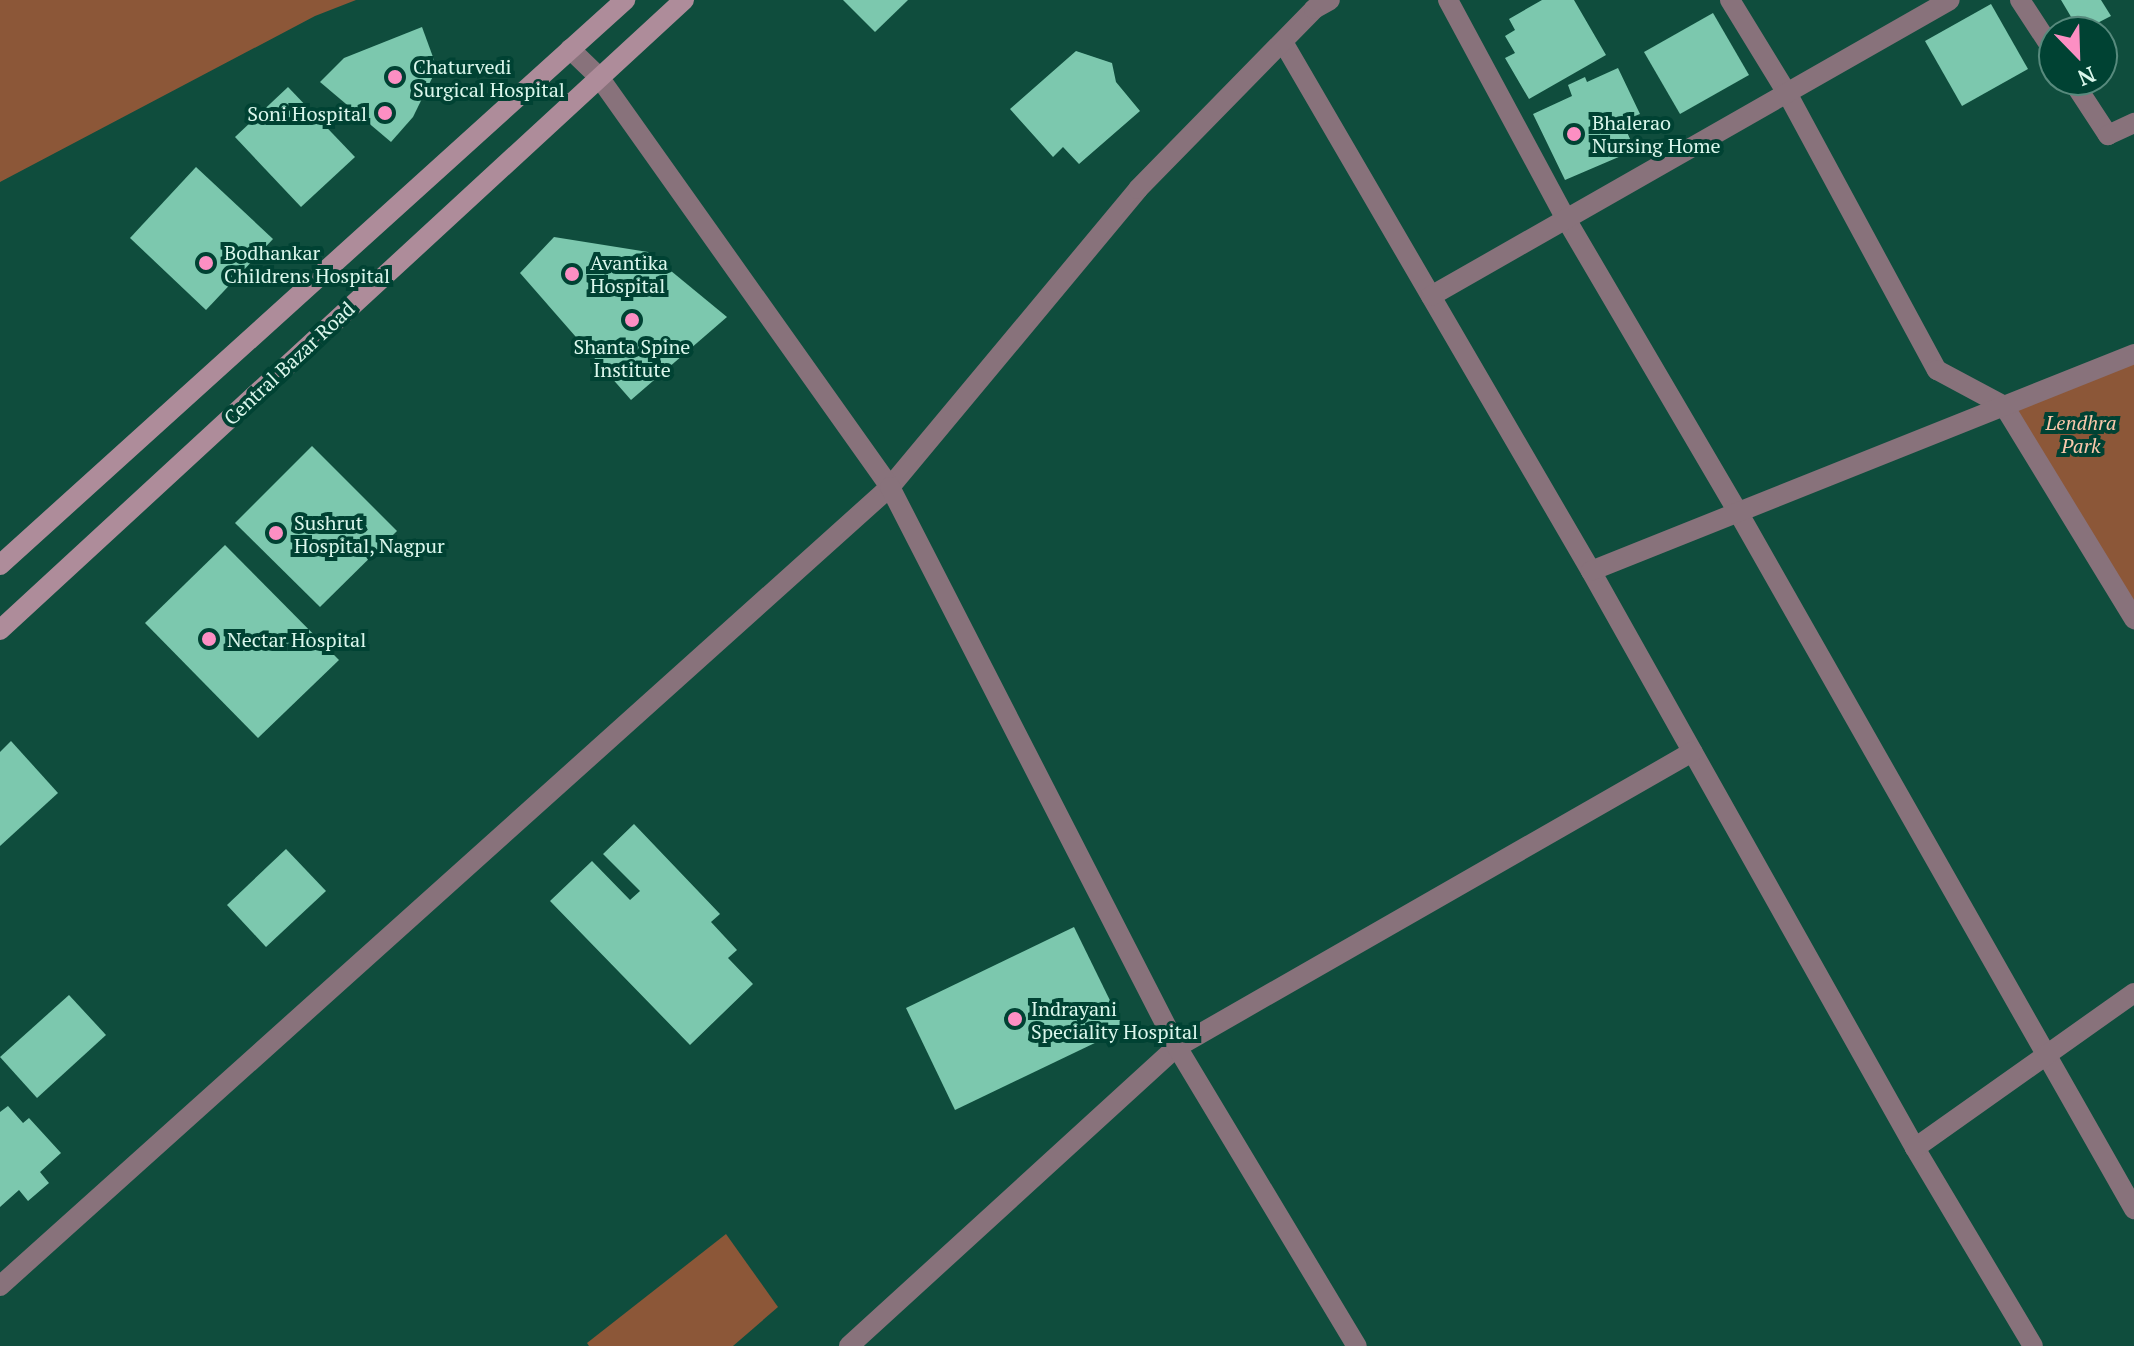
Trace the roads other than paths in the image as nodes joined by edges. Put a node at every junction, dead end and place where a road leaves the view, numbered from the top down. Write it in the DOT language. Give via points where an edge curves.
graph roads {
  1 [pos="625,0"];
  2 [pos="684,0"];
  3 [pos="1330,0"];
  4 [pos="1448,0"];
  5 [pos="1730,0"];
  6 [pos="1950,0"];
  7 [pos="2020,0"];
  8 [pos="2038,28"];
  9 [pos="1283,42"];
  10 [pos="570,49"];
  11 [pos="599,77"];
  12 [pos="1787,93"];
  13 [pos="2082,96"];
  14 [pos="2134,123"];
  15 [pos="1566,219"];
  16 [pos="1431,296"];
  17 [pos="2134,354"];
  18 [pos="2004,406"];
  19 [pos="890,487"];
  20 [pos="1738,512"];
  21 [pos="0,565"];
  22 [pos="1591,571"];
  23 [pos="2134,619"];
  24 [pos="0,630"];
  25 [pos="1692,752"];
  26 [pos="2134,993"];
  27 [pos="1177,1047"];
  28 [pos="2046,1056"];
  29 [pos="1915,1148"];
  30 [pos="2134,1209"];
  31 [pos="0,1286"];
  32 [pos="849,1346"];
  33 [pos="1357,1346"];
  34 [pos="2033,1346"];
  1 -- 10 [label="main road"];
  2 -- 11 [label="main road, Central Bazar Road"];
  3 -- 9 [label="street"];
  4 -- 15 [label="street"];
  5 -- 12 [label="street"];
  6 -- 12 [label="street"];
  7 -- 8 [label="street"];
  9 -- 16 [label="street"];
  9 -- 19 [label="street" via="1138,189"];
  10 -- 11 [label="street"];
  10 -- 21 [label="main road"];
  11 -- 19 [label="street"];
  11 -- 24 [label="main road, Central Bazar Road"];
  12 -- 15 [label="street"];
  12 -- 18 [label="street" via="1937,370"];
  13 -- 14 [label="street" via="2108,135"];
  15 -- 16 [label="street"];
  15 -- 20 [label="street"];
  16 -- 22 [label="street"];
  17 -- 18 [label="street"];
  18 -- 20 [label="street"];
  18 -- 23 [label="street"];
  19 -- 27 [label="street"];
  19 -- 31 [label="street"];
  20 -- 22 [label="street"];
  20 -- 28 [label="street"];
  22 -- 25 [label="street"];
  25 -- 27 [label="street"];
  25 -- 29 [label="street"];
  26 -- 28 [label="street"];
  27 -- 32 [label="street"];
  27 -- 33 [label="street"];
  28 -- 29 [label="street"];
  28 -- 30 [label="street"];
  29 -- 34 [label="street"];
}
